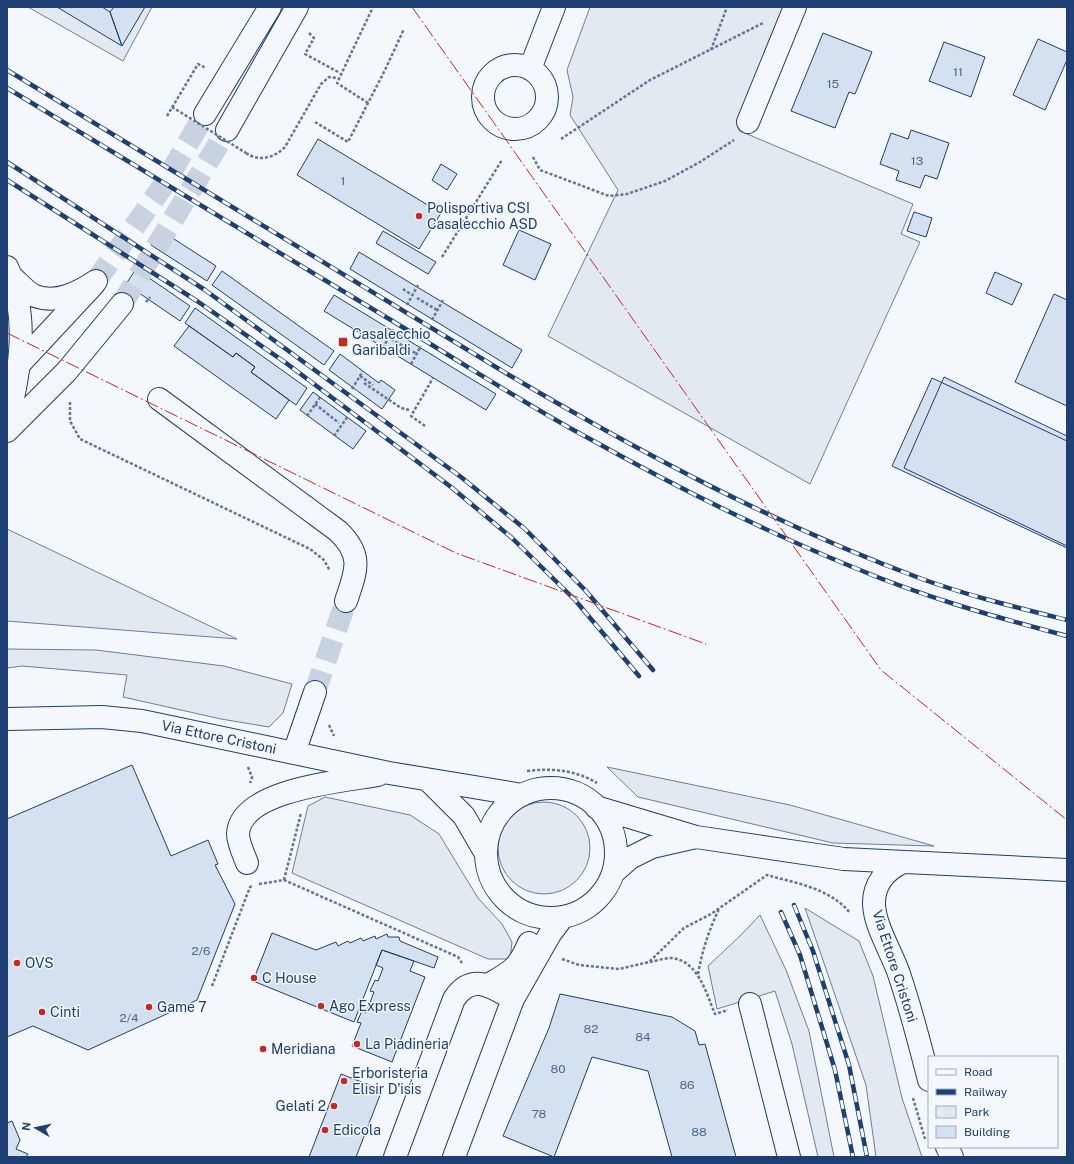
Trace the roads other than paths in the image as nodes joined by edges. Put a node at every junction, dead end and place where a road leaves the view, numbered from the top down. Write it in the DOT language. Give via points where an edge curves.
graph roads {
  1 [pos="270,7"];
  2 [pos="297,7"];
  3 [pos="554,7"];
  4 [pos="795,7"];
  5 [pos="530,68"];
  6 [pos="205,114"];
  7 [pos="748,122"];
  8 [pos="227,130"];
  9 [pos="9,272"];
  10 [pos="122,304"];
  11 [pos="13,370"];
  12 [pos="159,399"];
  13 [pos="7,423"];
  14 [pos="7,431"];
  15 [pos="346,601"];
  16 [pos="315,692"];
  17 [pos="7,718"];
  18 [pos="294,752"];
  19 [pos="389,773"];
  20 [pos="428,780"];
  21 [pos="522,795"];
  22 [pos="596,807"];
  23 [pos="696,837"];
  24 [pos="486,854"];
  25 [pos="844,859"];
  26 [pos="901,863"];
  27 [pos="247,864"];
  28 [pos="1067,870"];
  29 [pos="613,873"];
  30 [pos="874,904"];
  31 [pos="540,918"];
  32 [pos="562,918"];
  33 [pos="482,984"];
  34 [pos="514,998"];
  35 [pos="750,1004"];
  36 [pos="920,1086"];
  37 [pos="941,1148"];
  38 [pos="395,1157"];
  39 [pos="454,1157"];
  40 [pos="789,1157"];
  41 [pos="952,1157"];
  1 -- 6 [label="main road"];
  2 -- 8 [label="main road"];
  3 -- 5 [label="main road"];
  4 -- 7 [label="main road"];
  9 -- 11 [label="main road" via="18,304"];
  9 -- 11 [label="main road" via="34,296 56,299 79,292 96,281"];
  10 -- 14 [label="main road" via="67,371"];
  11 -- 13 [label="main road"];
  12 -- 15 [label="main road" via="347,540 353,548 356,574"];
  16 -- 18 [label="main road"];
  17 -- 18 [label="main road, Via Ettore Cristoni" via="102,717 136,721"];
  18 -- 19 [label="main road, Via Ettore Cristoni"];
  19 -- 20 [label="main road, Via Ettore Cristoni"];
  19 -- 27 [label="main road" via="304,788 274,797 261,804 244,816 238,835"];
  20 -- 21 [label="main road, Via Ettore Cristoni"];
  20 -- 24 [label="main road" via="464,816"];
  21 -- 22 [label="main road" via="542,788 565,790 586,798"];
  21 -- 24 [label="main road" via="506,806 495,820 488,835"];
  22 -- 23 [label="main road"];
  22 -- 29 [label="main road" via="612,830 616,846"];
  23 -- 25 [label="main road"];
  23 -- 29 [label="main road" via="652,847 630,858"];
  24 -- 31 [label="main road" via="489,874 497,890 512,905 526,914"];
  25 -- 26 [label="main road"];
  25 -- 30 [label="main road" via="859,873"];
  26 -- 28 [label="main road"];
  26 -- 30 [label="main road, Via Ettore Cristoni" via="894,866 877,884"];
  29 -- 32 [label="main road" via="603,892 594,902 582,911"];
  30 -- 36 [label="main road, Via Ettore Cristoni" via="899,974"];
  31 -- 32 [label="main road"];
  31 -- 33 [label="main road" via="520,963 508,973"];
  32 -- 34 [label="main road" via="550,934"];
  33 -- 34 [label="main road"];
  33 -- 38 [label="main road" via="460,990 454,999"];
  34 -- 39 [label="main road"];
  35 -- 40 [label="main road"];
  37 -- 41 [label="main road"];
}
